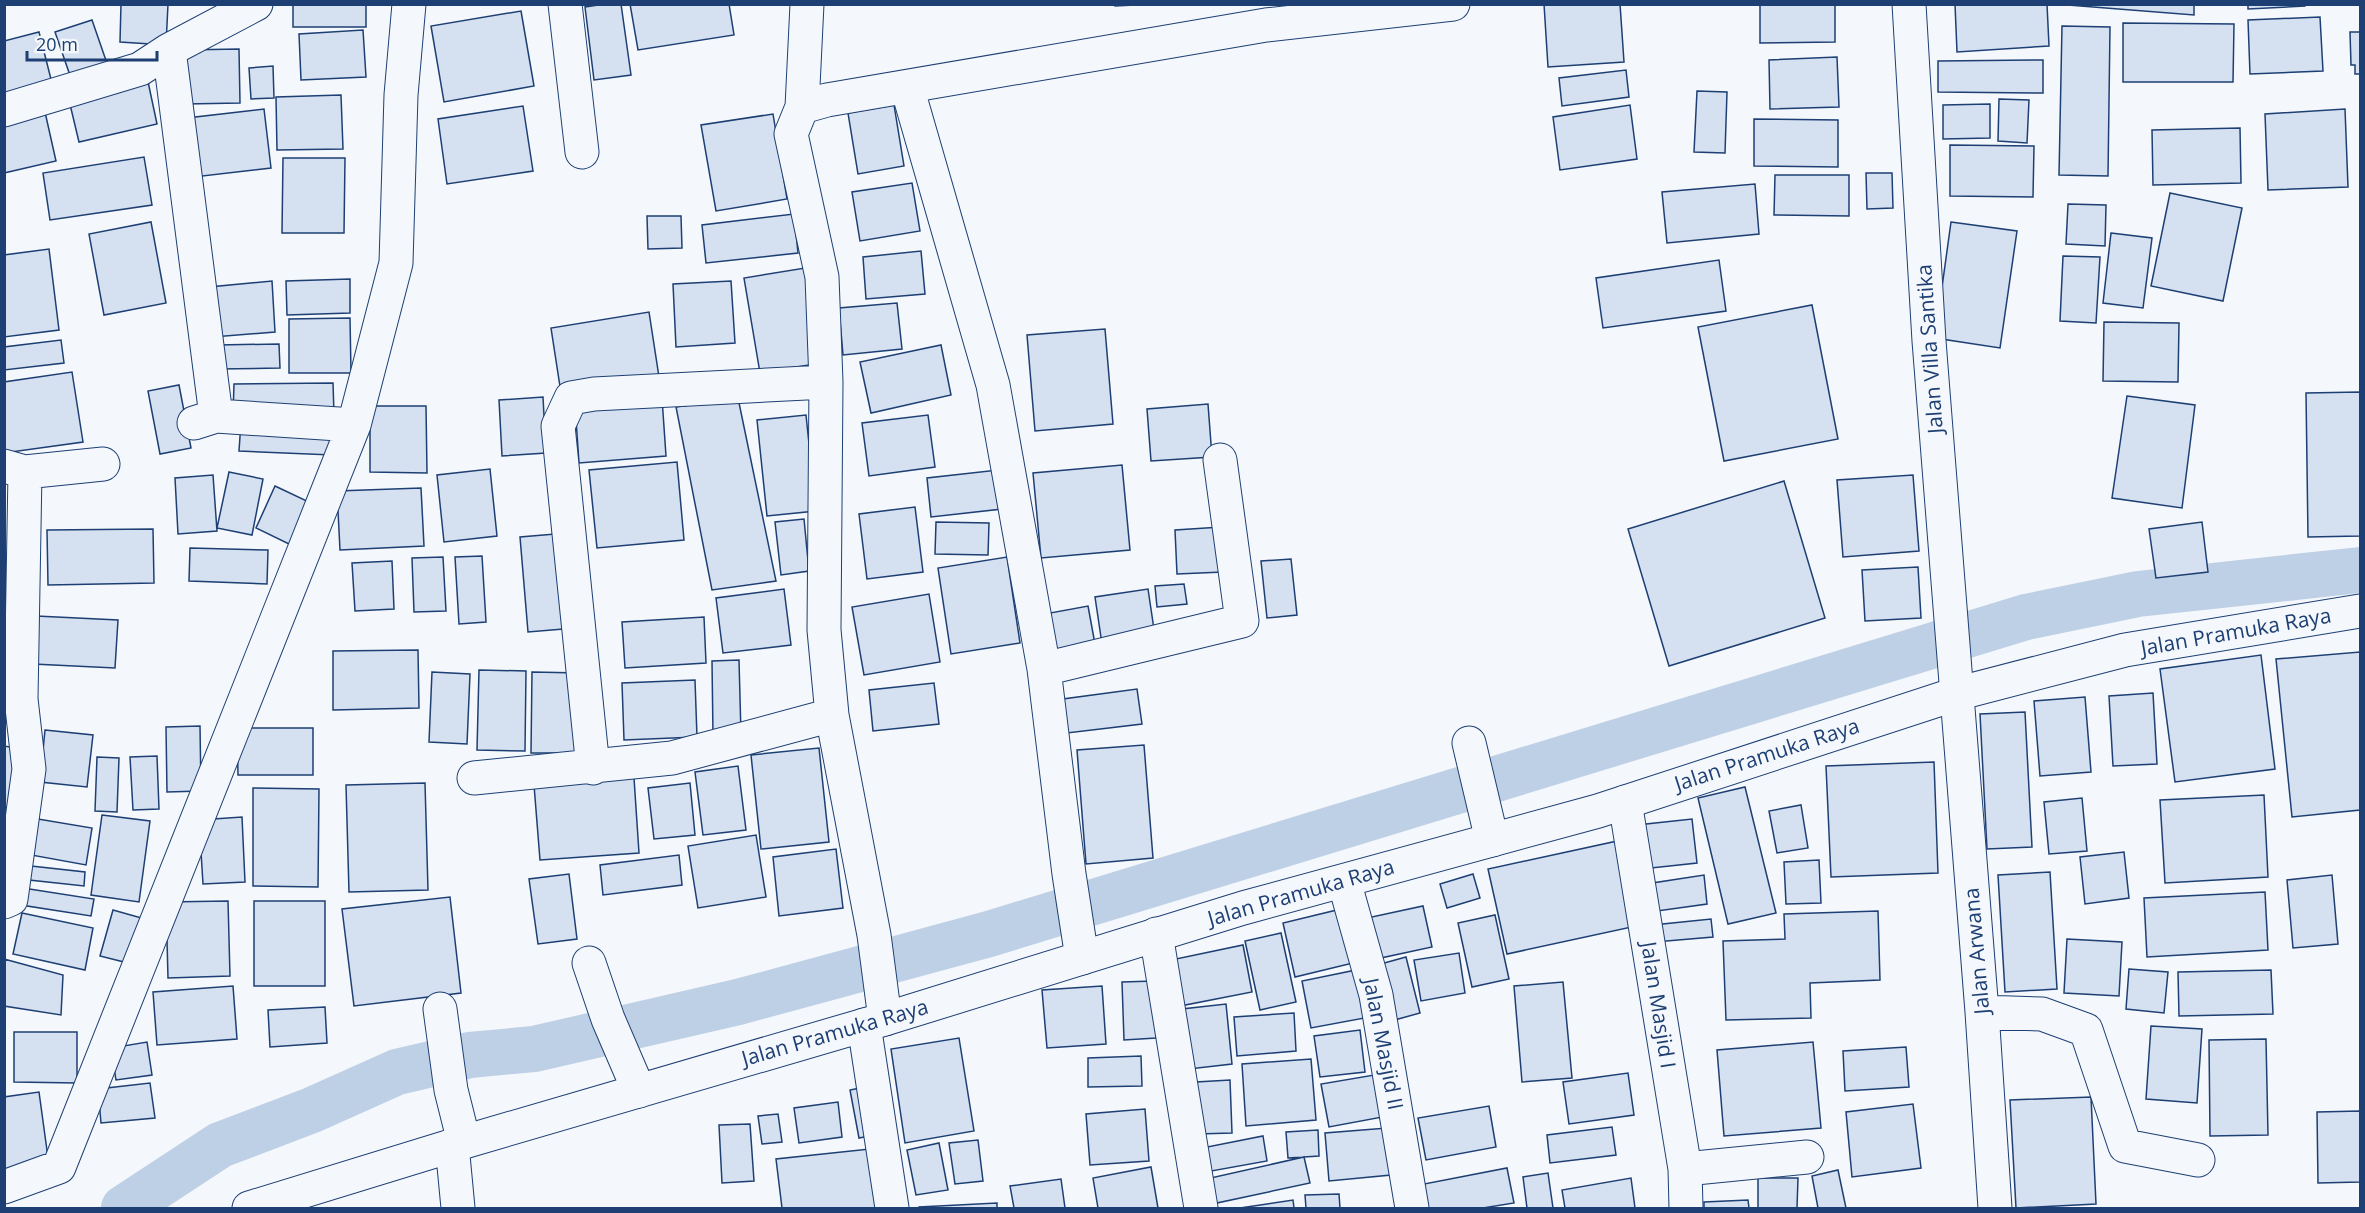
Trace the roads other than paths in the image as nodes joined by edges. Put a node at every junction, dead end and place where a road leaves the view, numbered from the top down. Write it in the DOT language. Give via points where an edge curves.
graph roads {
  1 [pos="256,4"];
  2 [pos="410,4"];
  3 [pos="565,4"];
  4 [pos="807,4"];
  5 [pos="1453,4"];
  6 [pos="1909,4"];
  7 [pos="168,50"];
  8 [pos="907,87"];
  9 [pos="802,107"];
  10 [pos="4,110"];
  11 [pos="582,152"];
  12 [pos="826,382"];
  13 [pos="354,425"];
  14 [pos="1220,460"];
  15 [pos="104,464"];
  16 [pos="15,469"];
  17 [pos="2361,610"];
  18 [pos="1044,669"];
  19 [pos="1956,694"];
  20 [pos="832,715"];
  21 [pos="1472,754"];
  22 [pos="593,768"];
  23 [pos="474,778"];
  24 [pos="1625,802"];
  25 [pos="1487,825"];
  26 [pos="1344,881"];
  27 [pos="4,902"];
  28 [pos="1156,934"];
  29 [pos="1080,946"];
  30 [pos="589,963"];
  31 [pos="1982,1012"];
  32 [pos="877,1013"];
  33 [pos="442,1022"];
  34 [pos="634,1077"];
  35 [pos="458,1144"];
  36 [pos="1807,1157"];
  37 [pos="2198,1160"];
  38 [pos="1684,1169"];
  39 [pos="4,1187"];
  40 [pos="249,1209"];
  41 [pos="458,1209"];
  42 [pos="892,1209"];
  43 [pos="1201,1209"];
  44 [pos="1412,1209"];
  45 [pos="1686,1209"];
  46 [pos="1995,1209"];
  1 -- 7 [label="street"];
  2 -- 13 [label="street" via="401,95 396,263"];
  3 -- 11 [label="street"];
  4 -- 9 [label="street"];
  5 -- 8 [label="street" via="1266,25"];
  6 -- 19 [label="street, Jalan Villa Santika"];
  7 -- 10 [label="street" via="140,69"];
  7 -- 13 [label="street" via="205,420"];
  8 -- 9 [label="street"];
  8 -- 18 [label="street" via="993,385"];
  9 -- 12 [label="street" via="791,134 822,277"];
  12 -- 20 [label="street" via="824,630"];
  12 -- 22 [label="street" via="571,398 558,426"];
  13 -- 39 [label="street" via="59,1167"];
  14 -- 18 [label="street" via="1242,621"];
  15 -- 16 [label="street"];
  16 -- 27 [label="street" via="21,699 29,770 11,898"];
  17 -- 19 [label="street, Jalan Pramuka Raya" via="2125,650"];
  18 -- 29 [label="street"];
  19 -- 24 [label="street, Jalan Pramuka Raya"];
  19 -- 31 [label="street, Jalan Arwana"];
  20 -- 22 [label="street" via="672,758"];
  20 -- 32 [label="street" via="874,935"];
  21 -- 25 [label="street"];
  22 -- 23 [label="street"];
  24 -- 25 [label="street, Jalan Pramuka Raya"];
  24 -- 38 [label="street, Jalan Masjid I"];
  25 -- 26 [label="street, Jalan Pramuka Raya"];
  26 -- 28 [label="street, Jalan Pramuka Raya"];
  26 -- 44 [label="street, Jalan Masjid II" via="1376,996"];
  28 -- 29 [label="street, Jalan Pramuka Raya"];
  28 -- 43 [label="street"];
  29 -- 32 [label="street, Jalan Pramuka Raya"];
  30 -- 34 [label="street"];
  31 -- 37 [label="street" via="2042,1014 2086,1030 2125,1146"];
  31 -- 46 [label="street, Jalan Arwana"];
  32 -- 34 [label="street, Jalan Pramuka Raya"];
  32 -- 42 [label="street"];
  33 -- 35 [label="street"];
  34 -- 35 [label="street, Jalan Pramuka Raya"];
  35 -- 40 [label="street, Jalan Pramuka Raya"];
  35 -- 41 [label="street"];
  36 -- 38 [label="street"];
  38 -- 45 [label="street, Jalan Masjid I"];
}
